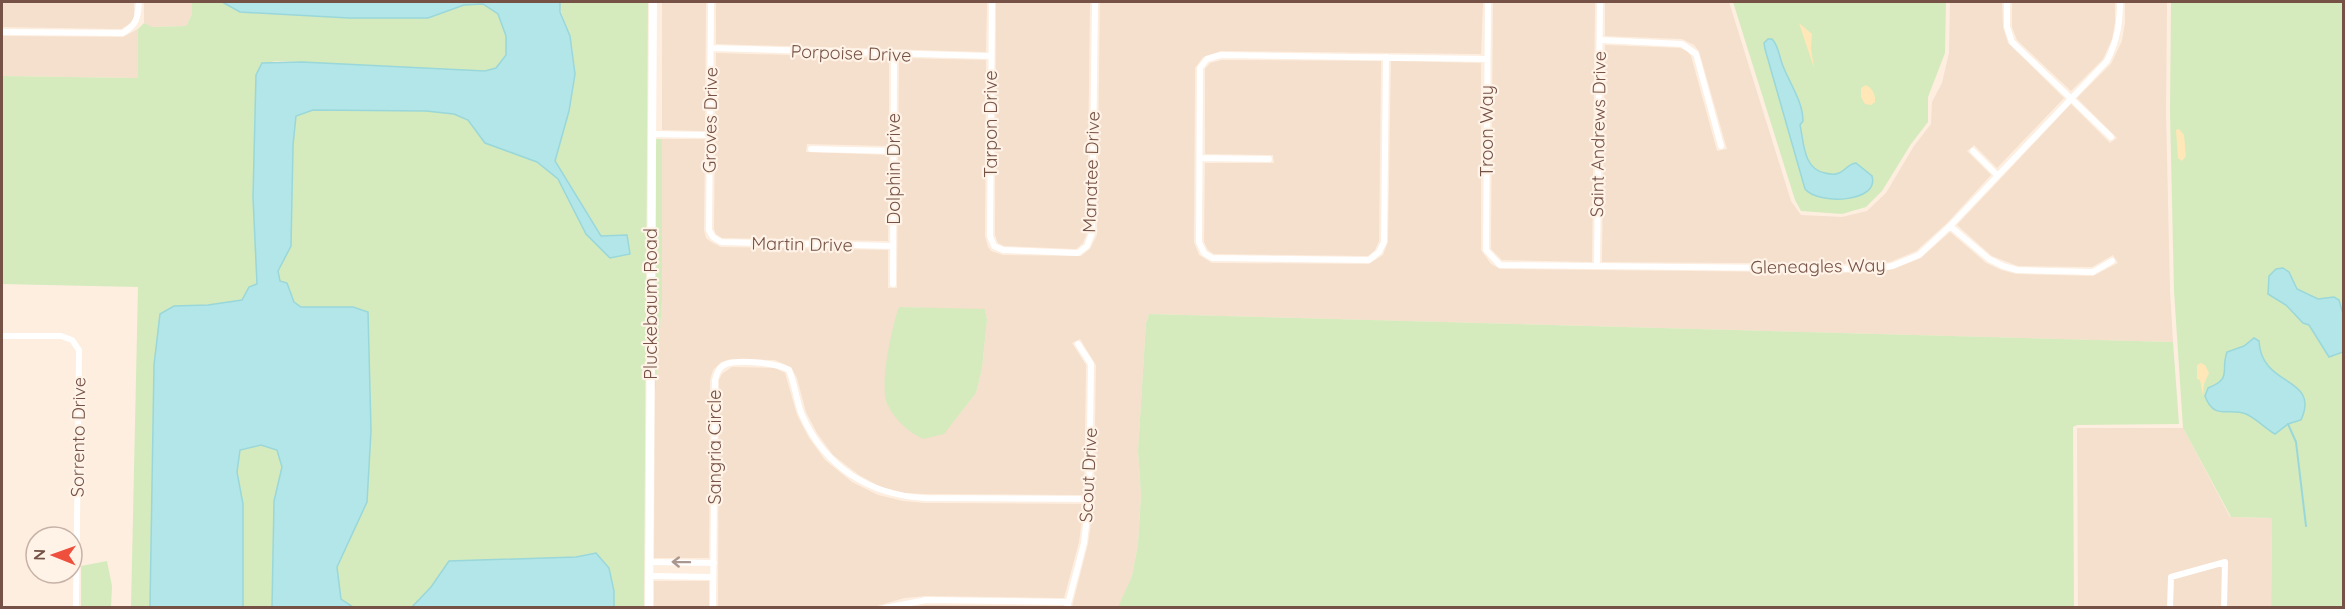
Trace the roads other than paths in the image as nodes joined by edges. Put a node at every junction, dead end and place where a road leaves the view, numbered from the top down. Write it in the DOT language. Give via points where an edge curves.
graph roads {
  1 [pos="139,2"];
  2 [pos="653,2"];
  3 [pos="711,2"];
  4 [pos="992,2"];
  5 [pos="1095,2"];
  6 [pos="1488,2"];
  7 [pos="1600,2"];
  8 [pos="2007,2"];
  9 [pos="2120,2"];
  10 [pos="2,32"];
  11 [pos="1600,40"];
  12 [pos="711,48"];
  13 [pos="894,54"];
  14 [pos="990,56"];
  15 [pos="1386,57"];
  16 [pos="1486,59"];
  17 [pos="2071,98"];
  18 [pos="651,134"];
  19 [pos="710,135"];
  20 [pos="2110,137"];
  21 [pos="1721,146"];
  22 [pos="811,148"];
  23 [pos="894,151"];
  24 [pos="1973,151"];
  25 [pos="1200,158"];
  26 [pos="1269,159"];
  27 [pos="1997,175"];
  28 [pos="1950,226"];
  29 [pos="713,237"];
  30 [pos="893,246"];
  31 [pos="994,246"];
  32 [pos="1492,259"];
  33 [pos="2112,261"];
  34 [pos="1597,266"];
  35 [pos="893,284"];
  36 [pos="2,336"];
  37 [pos="1078,344"];
  38 [pos="1089,500"];
  39 [pos="649,562"];
  40 [pos="714,563"];
  41 [pos="649,576"];
  42 [pos="713,577"];
  43 [pos="1067,605"];
  44 [pos="76,608"];
  45 [pos="649,608"];
  46 [pos="713,608"];
  47 [pos="885,608"];
  48 [pos="2170,608"];
  49 [pos="2224,608"];
  1 -- 10 [label="street" via="135,26 123,33"];
  2 -- 18 [label="street, Pluckebaum Road"];
  3 -- 12 [label="street, Groves Drive"];
  4 -- 14 [label="street, Tarpon Drive"];
  5 -- 31 [label="street, Manatee Drive" via="1090,240 1078,253 1003,250"];
  6 -- 16 [label="street, Troon Way"];
  7 -- 11 [label="street, Saint Andrews Drive"];
  8 -- 17 [label="street" via="2007,27 2012,42"];
  9 -- 17 [label="street, Gleneagles Way" via="2117,41 2107,61"];
  11 -- 21 [label="street" via="1682,44 1690,48 1696,54"];
  11 -- 34 [label="street, Saint Andrews Drive"];
  12 -- 13 [label="street, Porpoise Drive"];
  12 -- 19 [label="street, Groves Drive"];
  13 -- 14 [label="street, Porpoise Drive"];
  13 -- 23 [label="street, Dolphin Drive"];
  14 -- 31 [label="street, Tarpon Drive" via="990,236"];
  15 -- 16 [label="street"];
  15 -- 25 [label="street" via="1221,55 1207,59 1200,68"];
  15 -- 25 [label="street" via="1384,242 1370,260 1212,258 1204,253 1199,242"];
  16 -- 32 [label="street, Troon Way" via="1486,250"];
  17 -- 20 [label="street"];
  17 -- 27 [label="street, Gleneagles Way"];
  18 -- 19 [label="street"];
  18 -- 39 [label="street, Pluckebaum Road"];
  19 -- 29 [label="street, Groves Drive" via="709,230"];
  22 -- 23 [label="street"];
  23 -- 30 [label="street, Dolphin Drive"];
  24 -- 27 [label="street"];
  25 -- 26 [label="street"];
  27 -- 28 [label="street, Gleneagles Way"];
  28 -- 33 [label="street" via="1989,259 2017,270 2093,272"];
  28 -- 34 [label="street, Gleneagles Way" via="1919,255 1871,269"];
  29 -- 30 [label="street, Martin Drive" via="721,242"];
  30 -- 35 [label="street, Dolphin Drive"];
  32 -- 34 [label="street, Gleneagles Way" via="1500,265"];
  36 -- 44 [label="street, Sorrento Drive" via="61,336 72,340 79,350"];
  37 -- 38 [label="street, Scout Drive" via="1091,364"];
  38 -- 40 [label="street, Sangria Circle" via="925,498 879,491 856,479 829,457 813,436 801,414 789,370 775,364 731,363 718,371 714,380"];
  38 -- 43 [label="street, Scout Drive" via="1084,543"];
  40 -- 39 [label="street, one-way"];
  39 -- 41 [label="street, Pluckebaum Road"];
  40 -- 42 [label="street, Sangria Circle"];
  41 -- 42 [label="street"];
  41 -- 45 [label="street, Pluckebaum Road"];
  42 -- 46 [label="street, Sangria Circle"];
  43 -- 47 [label="street" via="926,600"];
  48 -- 49 [label="street" via="2171,577 2224,562"];
}
